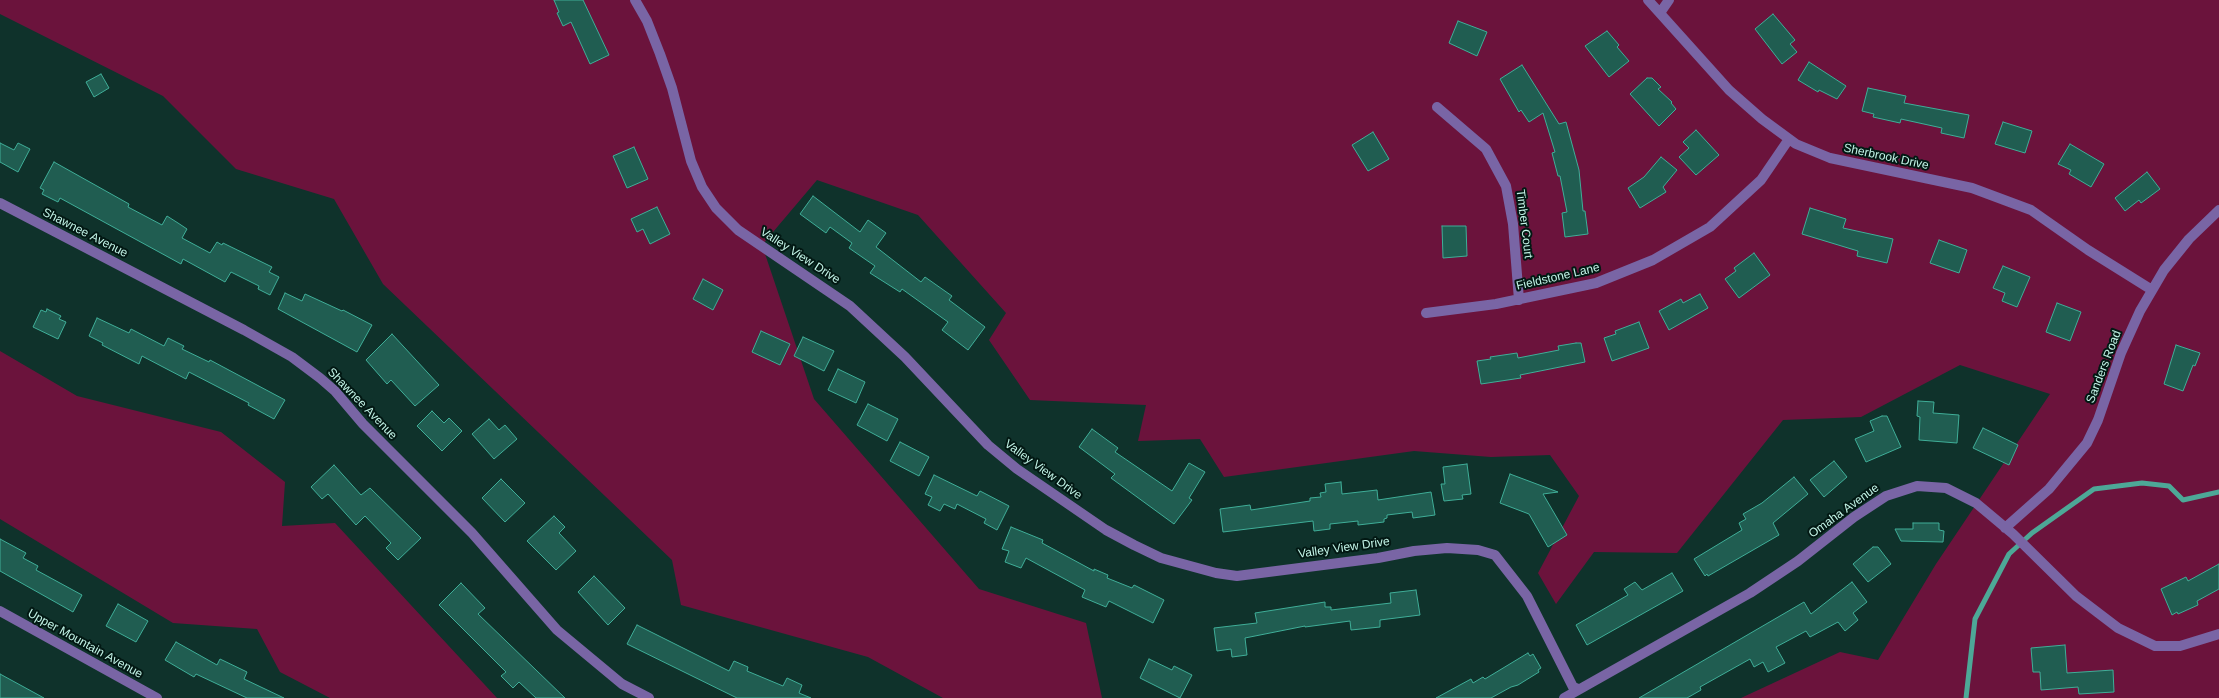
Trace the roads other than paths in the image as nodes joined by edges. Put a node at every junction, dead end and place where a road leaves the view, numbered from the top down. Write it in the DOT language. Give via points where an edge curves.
graph roads {
  1 [pos="634,0"];
  2 [pos="1648,0"];
  3 [pos="1669,0"];
  4 [pos="1660,13"];
  5 [pos="1437,107"];
  6 [pos="1790,140"];
  7 [pos="0,203"];
  8 [pos="2219,210"];
  9 [pos="2152,290"];
  10 [pos="1519,300"];
  11 [pos="1426,313"];
  12 [pos="2009,531"];
  13 [pos="0,612"];
  14 [pos="2219,634"];
  15 [pos="1578,689"];
  16 [pos="157,698"];
  17 [pos="649,698"];
  18 [pos="1564,698"];
  1 -- 15 [label="street, Valley View Drive" via="647,21 660,54 672,88 691,161 702,187 716,208 738,230 850,306 905,357 960,418 1017,469 1106,530 1134,545 1161,558 1216,573 1237,576 1447,548 1478,550 1495,555 1527,596 1574,687"];
  2 -- 4 [label="street, Sherbrook Drive"];
  3 -- 4 [label="street"];
  4 -- 6 [label="street, Sherbrook Drive" via="1730,90"];
  5 -- 10 [label="street, Timber Court" via="1486,149 1506,186 1513,224"];
  6 -- 9 [label="street, Sherbrook Drive" via="1830,158 1972,188 2031,210"];
  6 -- 10 [label="street, Fieldstone Lane" via="1761,180 1710,227 1653,260 1596,283"];
  7 -- 17 [label="street, Shawnee Avenue" via="244,330 292,357 320,378 472,533 557,630 622,684"];
  8 -- 9 [label="street, Sanders Road" via="2189,239 2164,270"];
  9 -- 12 [label="street, Sanders Road" via="2121,353 2098,420 2087,443 2049,489"];
  10 -- 11 [label="street, Fieldstone Lane"];
  12 -- 14 [label="street, Omaha Avenue" via="2076,596 2118,628 2155,646 2180,646"];
  12 -- 15 [label="street, Omaha Avenue" via="1976,503 1946,488 1917,486 1886,496 1750,593"];
  13 -- 16 [label="street, Upper Mountain Avenue"];
  15 -- 18 [label="street, Omaha Avenue"];
}
